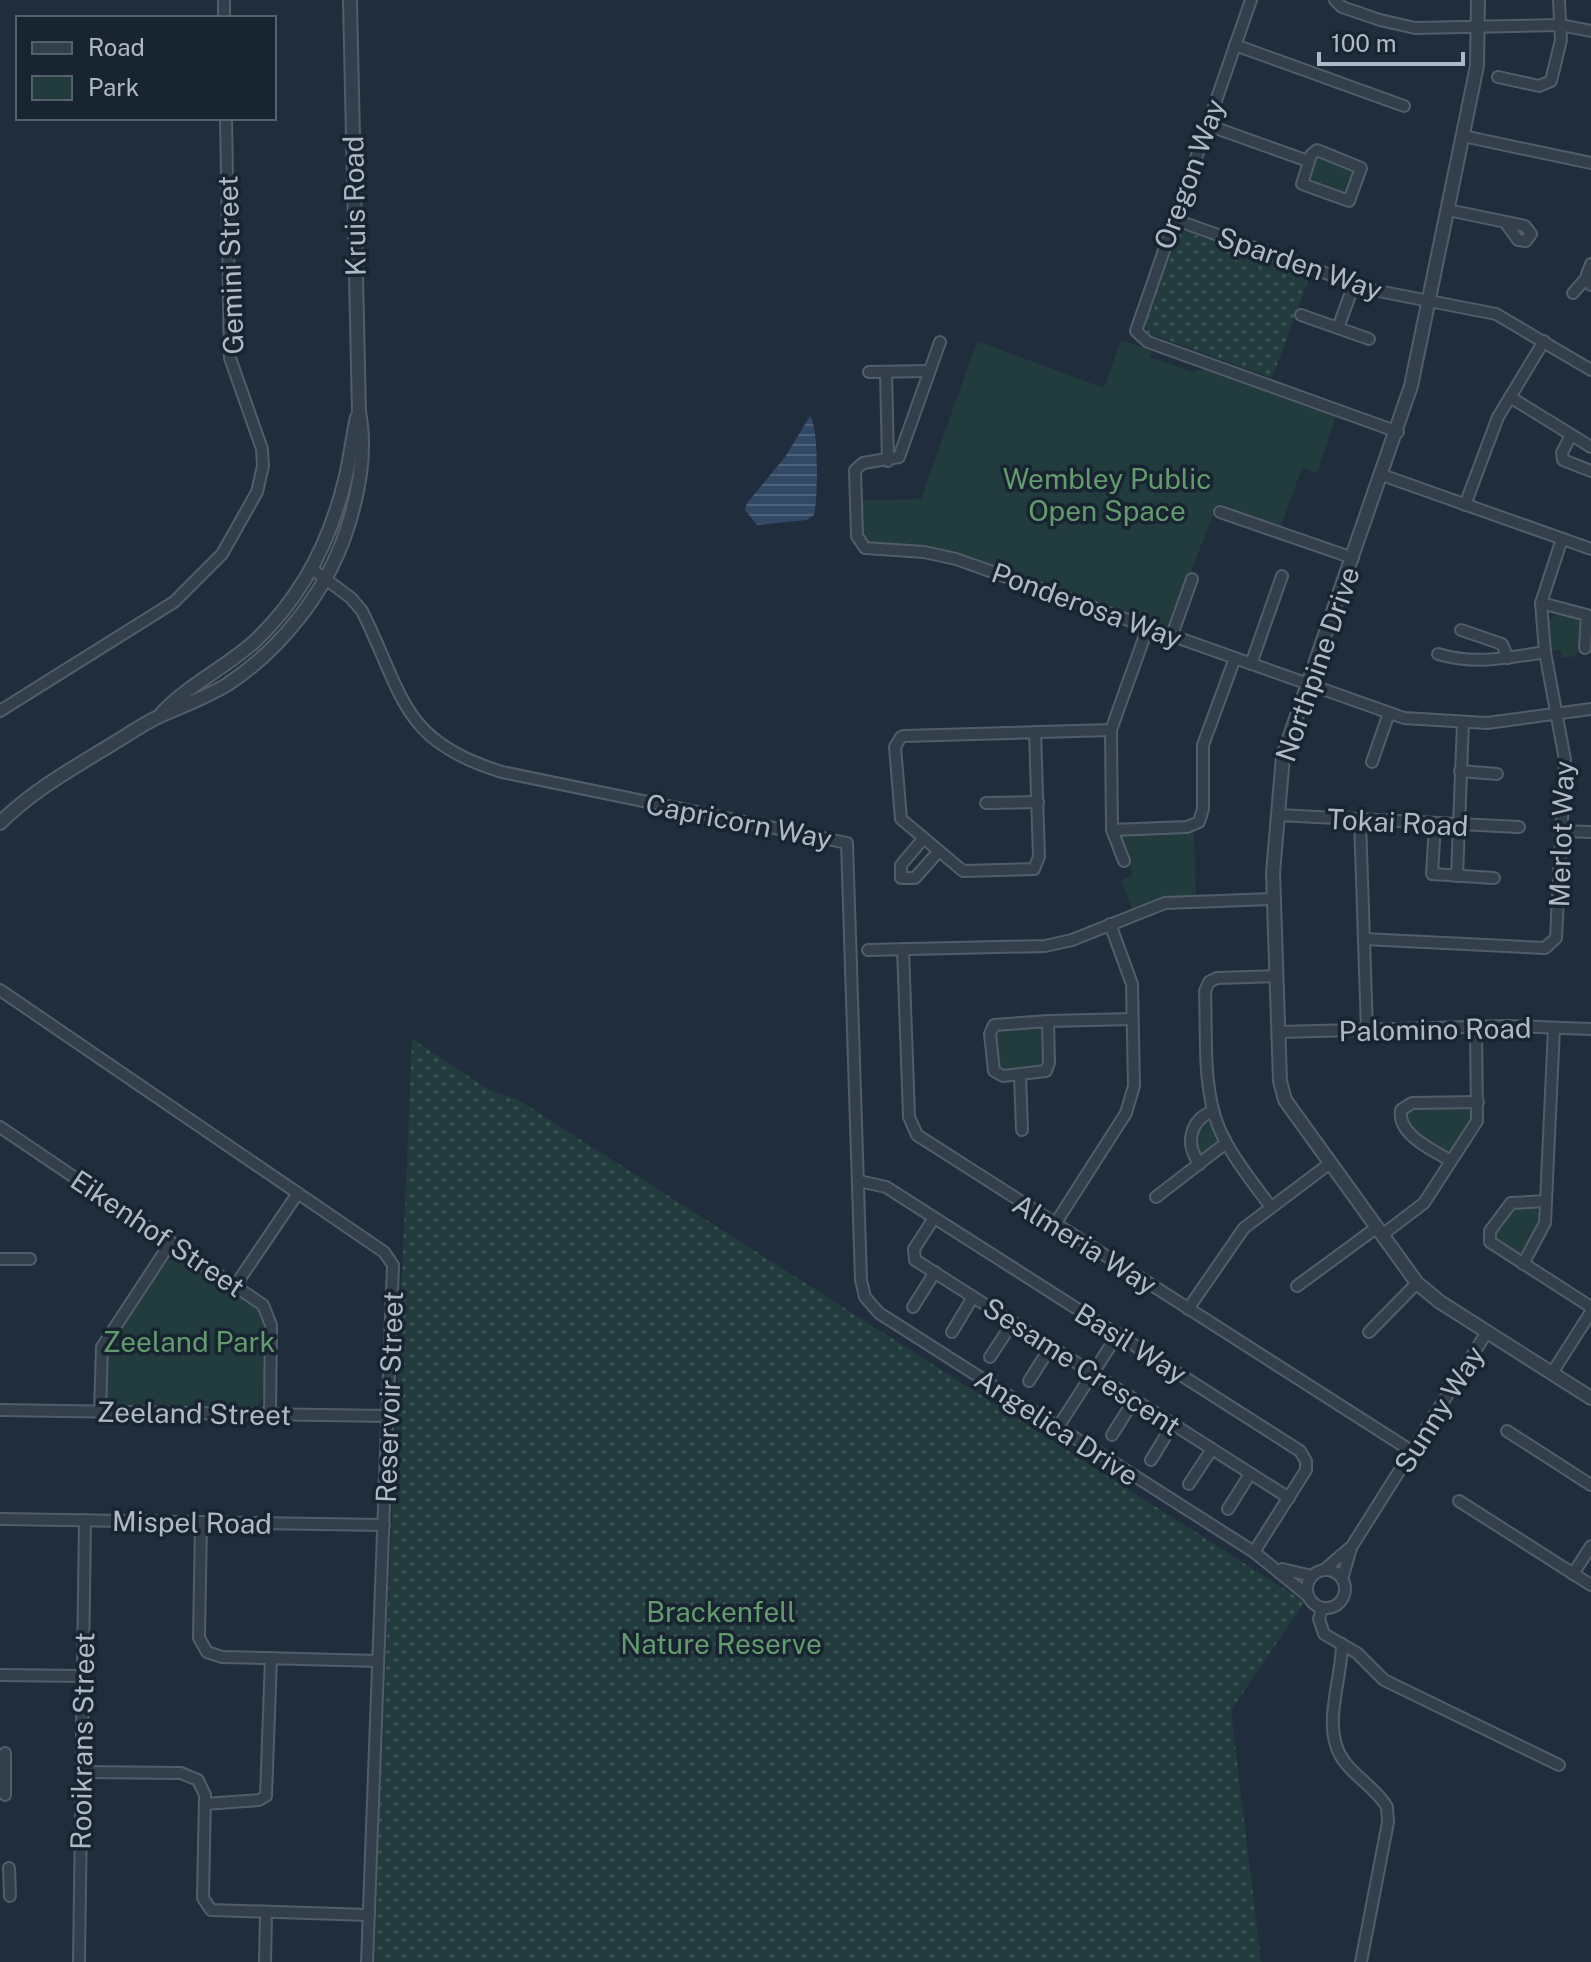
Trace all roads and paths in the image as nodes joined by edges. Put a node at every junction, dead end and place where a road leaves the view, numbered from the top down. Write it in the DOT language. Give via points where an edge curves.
graph roads {
  1 [pos="350,0"];
  2 [pos="1251,0"];
  3 [pos="1335,0"];
  4 [pos="1478,0"];
  5 [pos="1559,0"];
  6 [pos="1560,25"];
  7 [pos="1478,27"];
  8 [pos="1591,31"];
  9 [pos="1235,45"];
  10 [pos="1498,77"];
  11 [pos="1404,106"];
  12 [pos="226,120"];
  13 [pos="1207,125"];
  14 [pos="1463,136"];
  15 [pos="1308,161"];
  16 [pos="1591,163"];
  17 [pos="1448,210"];
  18 [pos="1173,219"];
  19 [pos="1505,222"];
  20 [pos="1591,264"];
  21 [pos="1589,281"];
  22 [pos="1354,284"];
  23 [pos="1573,293"];
  24 [pos="1429,301"];
  25 [pos="1301,315"];
  26 [pos="1338,328"];
  27 [pos="1369,339"];
  28 [pos="1544,341"];
  29 [pos="940,342"];
  30 [pos="1591,370"];
  31 [pos="929,371"];
  32 [pos="869,372"];
  33 [pos="886,372"];
  34 [pos="1510,397"];
  35 [pos="359,412"];
  36 [pos="1398,432"];
  37 [pos="1571,435"];
  38 [pos="1591,447"];
  39 [pos="888,461"];
  40 [pos="1591,471"];
  41 [pos="1382,475"];
  42 [pos="1465,505"];
  43 [pos="1220,512"];
  44 [pos="1562,539"];
  45 [pos="1591,549"];
  46 [pos="1353,558"];
  47 [pos="312,569"];
  48 [pos="1282,576"];
  49 [pos="326,578"];
  50 [pos="1192,579"];
  51 [pos="1541,603"];
  52 [pos="1148,627"];
  53 [pos="1461,630"];
  54 [pos="1172,635"];
  55 [pos="1585,648"];
  56 [pos="1545,652"];
  57 [pos="1438,654"];
  58 [pos="1235,658"];
  59 [pos="1508,658"];
  60 [pos="1251,664"];
  61 [pos="1308,684"];
  62 [pos="1591,709"];
  63 [pos="0,711"];
  64 [pos="1389,713"];
  65 [pos="1555,713"];
  66 [pos="160,716"];
  67 [pos="1463,722"];
  68 [pos="1111,730"];
  69 [pos="1035,732"];
  70 [pos="1372,762"];
  71 [pos="1460,771"];
  72 [pos="1497,774"];
  73 [pos="1038,802"];
  74 [pos="986,803"];
  75 [pos="1277,815"];
  76 [pos="1360,820"];
  77 [pos="0,823"];
  78 [pos="1435,824"];
  79 [pos="1458,826"];
  80 [pos="1519,827"];
  81 [pos="1112,830"];
  82 [pos="1562,831"];
  83 [pos="1591,832"];
  84 [pos="923,839"];
  85 [pos="938,852"];
  86 [pos="1124,861"];
  87 [pos="1457,876"];
  88 [pos="1494,878"];
  89 [pos="1274,899"];
  90 [pos="1110,924"];
  91 [pos="1364,939"];
  92 [pos="903,949"];
  93 [pos="868,950"];
  94 [pos="1277,976"];
  95 [pos="0,990"];
  96 [pos="1132,1019"];
  97 [pos="1048,1021"];
  98 [pos="1476,1027"];
  99 [pos="1554,1028"];
  100 [pos="1591,1029"];
  101 [pos="1367,1030"];
  102 [pos="1279,1032"];
  103 [pos="1020,1075"];
  104 [pos="1478,1102"];
  105 [pos="1213,1111"];
  106 [pos="0,1127"];
  107 [pos="1022,1130"];
  108 [pos="1226,1143"];
  109 [pos="1451,1161"];
  110 [pos="1200,1164"];
  111 [pos="1329,1164"];
  112 [pos="859,1181"];
  113 [pos="298,1193"];
  114 [pos="1156,1197"];
  115 [pos="1546,1201"];
  116 [pos="1270,1206"];
  117 [pos="934,1218"];
  118 [pos="1055,1224"];
  119 [pos="1379,1232"];
  120 [pos="171,1242"];
  121 [pos="0,1259"];
  122 [pos="30,1259"];
  123 [pos="1523,1264"];
  124 [pos="935,1272"];
  125 [pos="1417,1283"];
  126 [pos="235,1286"];
  127 [pos="1297,1286"];
  128 [pos="865,1297"];
  129 [pos="973,1297"];
  130 [pos="913,1307"];
  131 [pos="1188,1309"];
  132 [pos="1591,1309"];
  133 [pos="1013,1322"];
  134 [pos="952,1332"];
  135 [pos="1369,1332"];
  136 [pos="1487,1332"];
  137 [pos="1118,1334"];
  138 [pos="1051,1346"];
  139 [pos="990,1357"];
  140 [pos="1093,1373"];
  141 [pos="1552,1373"];
  142 [pos="1029,1381"];
  143 [pos="1591,1398"];
  144 [pos="1134,1400"];
  145 [pos="0,1410"];
  146 [pos="100,1411"];
  147 [pos="270,1414"];
  148 [pos="388,1416"];
  149 [pos="1173,1424"];
  150 [pos="1058,1427"];
  151 [pos="1507,1431"];
  152 [pos="1112,1435"];
  153 [pos="1212,1449"];
  154 [pos="1413,1452"];
  155 [pos="1151,1460"];
  156 [pos="1250,1474"];
  157 [pos="1189,1484"];
  158 [pos="1591,1485"];
  159 [pos="1289,1498"];
  160 [pos="1459,1501"];
  161 [pos="1228,1509"];
  162 [pos="0,1519"];
  163 [pos="85,1520"];
  164 [pos="201,1522"];
  165 [pos="384,1525"];
  166 [pos="1352,1546"];
  167 [pos="1591,1546"];
  168 [pos="1254,1552"];
  169 [pos="1277,1567"];
  170 [pos="1324,1570"];
  171 [pos="1573,1574"];
  172 [pos="1312,1576"];
  173 [pos="1342,1579"];
  174 [pos="1591,1585"];
  175 [pos="1307,1595"];
  176 [pos="1322,1608"];
  177 [pos="1342,1644"];
  178 [pos="271,1658"];
  179 [pos="378,1661"];
  180 [pos="0,1675"];
  181 [pos="83,1676"];
  182 [pos="5,1753"];
  183 [pos="1559,1765"];
  184 [pos="82,1772"];
  185 [pos="3,1776"];
  186 [pos="5,1795"];
  187 [pos="205,1804"];
  188 [pos="9,1868"];
  189 [pos="7,1888"];
  190 [pos="266,1913"];
  191 [pos="369,1915"];
  192 [pos="79,1962"];
  193 [pos="265,1962"];
  194 [pos="367,1962"];
  195 [pos="1361,1962"];
  1 -- 35 [label="street, Kruis Road"];
  2 -- 9 [label="street, Oregon Way"];
  3 -- 7 [label="street" via="1397,25"];
  4 -- 7 [label="street, Northpine Drive"];
  5 -- 6 [label="street"];
  6 -- 7 [label="street"];
  6 -- 8 [label="street"];
  6 -- 10 [label="street" via="1549,84"];
  7 -- 14 [label="street, Northpine Drive" via="1477,66"];
  9 -- 11 [label="street"];
  9 -- 13 [label="street, Oregon Way"];
  12 -- 63 [label="street, Gemini Street" via="230,358 262,449 257,492 222,554 174,602"];
  13 -- 15 [label="street"];
  13 -- 18 [label="street, Oregon Way"];
  14 -- 16 [label="street"];
  14 -- 17 [label="street, Northpine Drive"];
  15 -- 15 [label="street" via="1304,186 1351,199 1360,166 1317,150"];
  17 -- 19 [label="street"];
  17 -- 24 [label="street, Northpine Drive"];
  18 -- 22 [label="street, Sparden Way"];
  18 -- 36 [label="street, Oregon Way" via="1135,327 1140,338"];
  20 -- 21 [label="street"];
  21 -- 23 [label="street"];
  22 -- 24 [label="street, Sparden Way"];
  22 -- 26 [label="street"];
  24 -- 28 [label="street, Sparden Way" via="1496,314"];
  24 -- 36 [label="street, Northpine Drive"];
  25 -- 26 [label="street"];
  26 -- 27 [label="street"];
  28 -- 30 [label="street, Sparden Way"];
  28 -- 34 [label="street"];
  29 -- 31 [label="street"];
  31 -- 33 [label="street"];
  31 -- 39 [label="street" via="899,457"];
  32 -- 33 [label="street"];
  33 -- 39 [label="street"];
  34 -- 37 [label="street"];
  34 -- 42 [label="street"];
  35 -- 47 [label="street, Kruis Road" via="335,517"];
  35 -- 49 [label="street, Kruis Road" via="361,475 352,515"];
  36 -- 41 [label="street, Northpine Drive"];
  37 -- 38 [label="street"];
  37 -- 40 [label="street" via="1563,460"];
  39 -- 52 [label="street, Ponderosa Way" via="863,463 855,470 857,536 862,546 956,559"];
  41 -- 42 [label="street"];
  41 -- 46 [label="street, Northpine Drive"];
  42 -- 44 [label="street"];
  43 -- 46 [label="street"];
  44 -- 45 [label="street"];
  44 -- 51 [label="street, Merlot Way"];
  46 -- 61 [label="street, Northpine Drive"];
  47 -- 49 [label="street"];
  47 -- 66 [label="street, Kruis Road" via="256,639"];
  48 -- 60 [label="street"];
  49 -- 66 [label="street, Kruis Road" via="261,657 195,703"];
  49 -- 112 [label="street, Capricorn Way" via="362,611 408,713 449,751 502,772 847,843"];
  50 -- 54 [label="street"];
  51 -- 55 [label="street" via="1587,615"];
  51 -- 56 [label="street, Merlot Way"];
  52 -- 54 [label="street, Ponderosa Way"];
  52 -- 68 [label="street"];
  53 -- 59 [label="street" via="1499,643"];
  54 -- 58 [label="street, Ponderosa Way"];
  56 -- 59 [label="street"];
  56 -- 65 [label="street, Merlot Way"];
  57 -- 59 [label="street" via="1462,661"];
  58 -- 60 [label="street, Ponderosa Way"];
  58 -- 81 [label="street" via="1203,745 1199,822"];
  60 -- 61 [label="street, Ponderosa Way"];
  61 -- 64 [label="street, Ponderosa Way"];
  61 -- 75 [label="street, Northpine Drive" via="1281,764"];
  62 -- 65 [label="street, Ponderosa Way"];
  64 -- 67 [label="street, Ponderosa Way"];
  64 -- 70 [label="street"];
  65 -- 67 [label="street, Ponderosa Way" via="1496,723"];
  65 -- 82 [label="street, Merlot Way" via="1564,752"];
  66 -- 77 [label="street, Kruis Road" via="42,787"];
  67 -- 71 [label="street"];
  68 -- 69 [label="street"];
  68 -- 81 [label="street"];
  69 -- 73 [label="street"];
  69 -- 84 [label="street" via="899,739 899,815"];
  71 -- 72 [label="street"];
  71 -- 79 [label="street"];
  73 -- 74 [label="street"];
  73 -- 85 [label="street" via="1039,861 1034,869 965,872"];
  75 -- 76 [label="street, Tokai Road"];
  75 -- 89 [label="street, Northpine Drive"];
  76 -- 78 [label="street, Tokai Road"];
  76 -- 91 [label="street"];
  78 -- 79 [label="street, Tokai Road"];
  78 -- 87 [label="street" via="1432,874"];
  79 -- 80 [label="street, Tokai Road"];
  79 -- 87 [label="street"];
  81 -- 86 [label="street"];
  82 -- 83 [label="street"];
  82 -- 91 [label="street, Merlot Way" via="1557,935 1551,946"];
  84 -- 85 [label="street"];
  84 -- 85 [label="street" via="901,865 901,878 915,878"];
  87 -- 88 [label="street"];
  89 -- 90 [label="street" via="1165,903"];
  89 -- 94 [label="street, Northpine Drive"];
  90 -- 92 [label="street" via="1045,946"];
  90 -- 96 [label="street" via="1130,976"];
  91 -- 101 [label="street"];
  92 -- 93 [label="street"];
  92 -- 118 [label="street, Almeria Way" via="909,1117 914,1130"];
  94 -- 102 [label="street, Northpine Drive"];
  94 -- 105 [label="street" via="1217,978 1207,985"];
  95 -- 113 [label="street, Reservoir Street"];
  96 -- 97 [label="street"];
  96 -- 118 [label="street" via="1130,1106"];
  97 -- 103 [label="street" via="1048,1069"];
  97 -- 103 [label="street" via="992,1027 992,1069 1000,1076"];
  98 -- 99 [label="street, Palomino Road"];
  98 -- 101 [label="street, Palomino Road"];
  98 -- 104 [label="street"];
  99 -- 100 [label="street, Palomino Road"];
  99 -- 115 [label="street"];
  101 -- 102 [label="street, Palomino Road"];
  102 -- 111 [label="street, Northpine Drive" via="1285,1100"];
  103 -- 107 [label="street"];
  104 -- 109 [label="street" via="1477,1121"];
  104 -- 109 [label="street" via="1412,1103 1401,1110 1401,1121 1412,1136"];
  105 -- 108 [label="street"];
  105 -- 110 [label="street" via="1192,1131 1191,1148"];
  106 -- 120 [label="street, Eikenhof Street"];
  108 -- 110 [label="street"];
  108 -- 116 [label="street"];
  109 -- 119 [label="street" via="1421,1206"];
  110 -- 114 [label="street"];
  111 -- 116 [label="street"];
  111 -- 119 [label="street, Northpine Drive"];
  112 -- 117 [label="street, Basil Way" via="886,1187"];
  112 -- 128 [label="street, Capricorn Way"];
  113 -- 126 [label="street"];
  113 -- 148 [label="street, Reservoir Street" via="392,1261"];
  115 -- 123 [label="street" via="1543,1230"];
  115 -- 123 [label="street" via="1514,1201 1490,1231 1492,1244"];
  116 -- 131 [label="street" via="1236,1237"];
  117 -- 124 [label="street, Sesame Crescent" via="913,1254"];
  117 -- 137 [label="street, Basil Way"];
  118 -- 131 [label="street, Almeria Way"];
  119 -- 125 [label="street, Northpine Drive"];
  119 -- 127 [label="street"];
  120 -- 126 [label="street, Eikenhof Street"];
  120 -- 146 [label="street" via="102,1347"];
  121 -- 122 [label="street"];
  123 -- 132 [label="street"];
  124 -- 129 [label="street, Sesame Crescent"];
  124 -- 130 [label="street"];
  125 -- 135 [label="street"];
  125 -- 136 [label="street, Northpine Drive"];
  126 -- 147 [label="street, Eikenhof Street" via="263,1305 271,1319"];
  128 -- 150 [label="street, Angelica Drive" via="879,1313"];
  129 -- 133 [label="street, Sesame Crescent"];
  129 -- 134 [label="street"];
  131 -- 154 [label="street, Almeria Way"];
  132 -- 141 [label="street"];
  133 -- 138 [label="street, Sesame Crescent"];
  133 -- 139 [label="street"];
  136 -- 141 [label="street, Northpine Drive"];
  136 -- 154 [label="street, Sunny Way"];
  137 -- 140 [label="street"];
  137 -- 159 [label="street, Basil Way" via="1300,1451 1306,1470"];
  138 -- 140 [label="street, Sesame Crescent"];
  138 -- 142 [label="street"];
  140 -- 144 [label="street, Sesame Crescent"];
  140 -- 150 [label="street"];
  141 -- 143 [label="street, Northpine Drive"];
  144 -- 149 [label="street, Sesame Crescent"];
  144 -- 152 [label="street"];
  145 -- 146 [label="street, Zeeland Street"];
  146 -- 147 [label="street, Zeeland Street"];
  147 -- 148 [label="street, Zeeland Street"];
  148 -- 165 [label="street, Reservoir Street"];
  149 -- 153 [label="street, Sesame Crescent"];
  149 -- 155 [label="street"];
  150 -- 168 [label="street, Angelica Drive"];
  151 -- 158 [label="street"];
  153 -- 156 [label="street, Sesame Crescent"];
  153 -- 157 [label="street"];
  154 -- 166 [label="street, Sunny Way"];
  156 -- 159 [label="street, Sesame Crescent"];
  156 -- 161 [label="street"];
  159 -- 168 [label="street, Basil Way"];
  160 -- 171 [label="street"];
  162 -- 163 [label="street, Mispel Road"];
  163 -- 164 [label="street, Mispel Road"];
  163 -- 181 [label="street, Rooikrans Street"];
  164 -- 165 [label="street, Mispel Road"];
  164 -- 178 [label="street" via="202,1647 214,1656"];
  165 -- 179 [label="street, Reservoir Street"];
  166 -- 170 [label="street"];
  166 -- 173 [label="street"];
  167 -- 171 [label="street"];
  168 -- 169 [label="street, Angelica Drive"];
  169 -- 172 [label="street"];
  169 -- 175 [label="street"];
  170 -- 172 [label="street"];
  170 -- 173 [label="street"];
  171 -- 174 [label="street"];
  172 -- 175 [label="street"];
  173 -- 176 [label="street" via="1343,1597"];
  175 -- 176 [label="street"];
  176 -- 177 [label="street" via="1321,1630"];
  177 -- 183 [label="street" via="1384,1680"];
  177 -- 195 [label="street" via="1335,1745 1387,1807 1388,1822"];
  178 -- 179 [label="street"];
  178 -- 187 [label="street" via="266,1796"];
  179 -- 191 [label="street, Reservoir Street"];
  180 -- 181 [label="street"];
  181 -- 184 [label="street, Rooikrans Street"];
  182 -- 185 [label="street"];
  184 -- 187 [label="street" via="185,1774 201,1784"];
  184 -- 192 [label="street, Rooikrans Street"];
  185 -- 186 [label="street"];
  187 -- 190 [label="street" via="206,1905 218,1912"];
  188 -- 189 [label="street"];
  190 -- 191 [label="street"];
  190 -- 193 [label="street"];
  191 -- 194 [label="street, Reservoir Street"];
}
